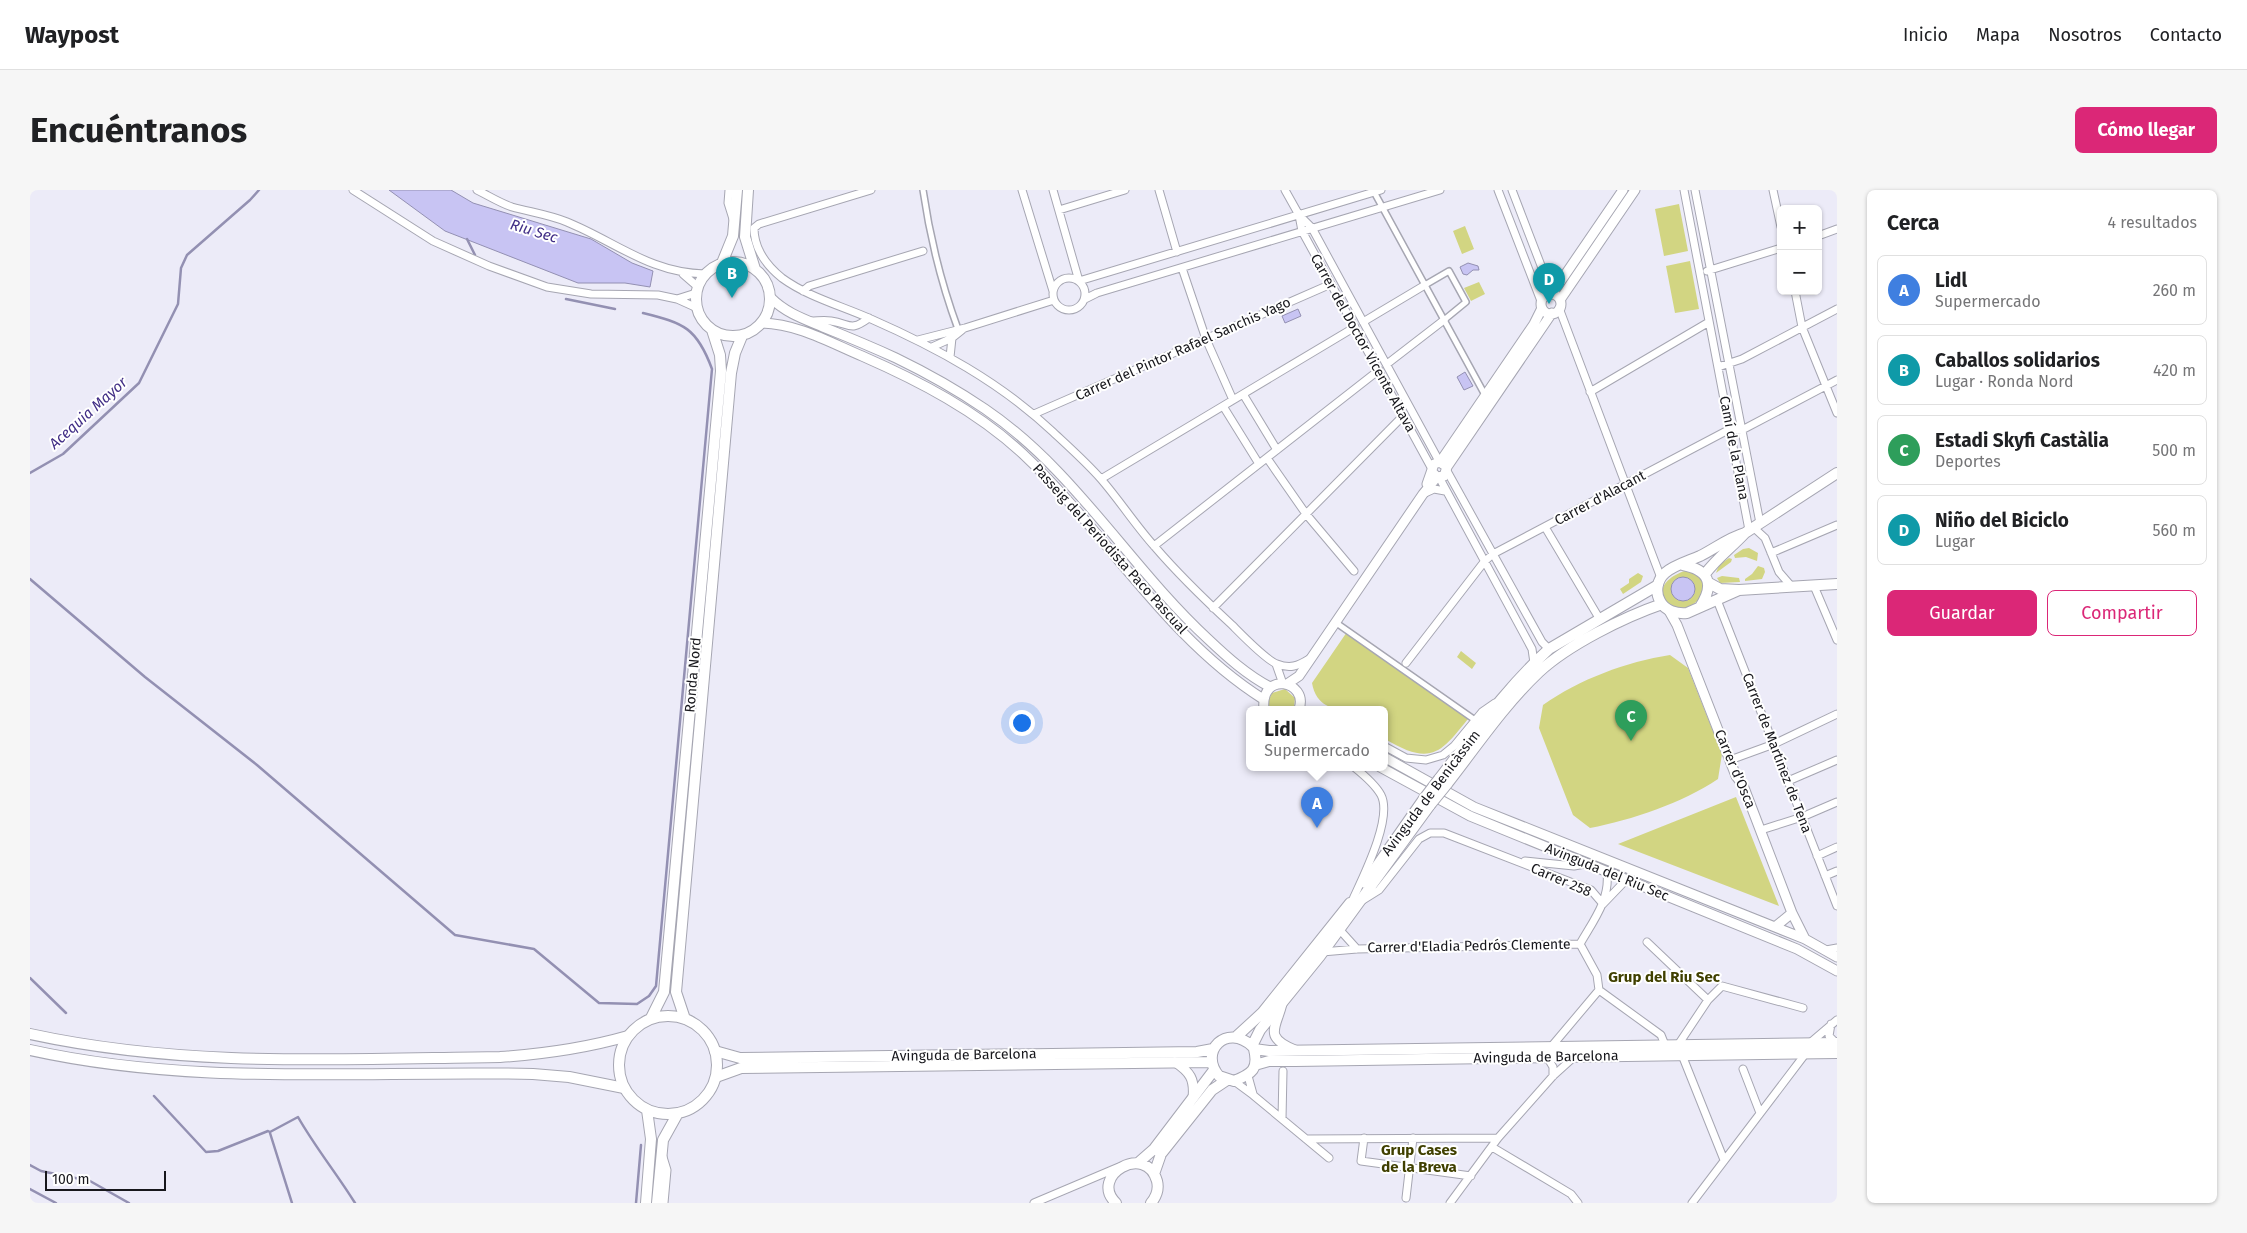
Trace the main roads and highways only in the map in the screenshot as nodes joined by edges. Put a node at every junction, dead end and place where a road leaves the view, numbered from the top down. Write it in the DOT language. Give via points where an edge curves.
graph roads {
  1 [pos="737,190"];
  2 [pos="748,190"];
  3 [pos="722,263"];
  4 [pos="756,270"];
  5 [pos="712,330"];
  6 [pos="742,336"];
  7 [pos="1837,472"];
  8 [pos="1752,528"];
  9 [pos="1683,565"];
  10 [pos="1661,579"];
  11 [pos="1707,579"];
  12 [pos="1837,584"];
  13 [pos="1739,590"];
  14 [pos="1665,606"];
  15 [pos="1700,607"];
  16 [pos="1443,781"];
  17 [pos="1356,902"];
  18 [pos="651,1018"];
  19 [pos="685,1019"];
  20 [pos="30,1034"];
  21 [pos="628,1036"];
  22 [pos="1237,1036"];
  23 [pos="1835,1044"];
  24 [pos="1253,1047"];
  25 [pos="1213,1048"];
  26 [pos="30,1050"];
  27 [pos="1680,1050"];
  28 [pos="715,1051"];
  29 [pos="1255,1065"];
  30 [pos="1212,1066"];
  31 [pos="716,1077"];
  32 [pos="1230,1081"];
  33 [pos="624,1088"];
  34 [pos="646,1110"];
  35 [pos="678,1113"];
  36 [pos="1138,1163"];
  37 [pos="1154,1174"];
  38 [pos="1114,1202"];
  39 [pos="646,1203"];
  40 [pos="657,1203"];
  41 [pos="1151,1203"];
  1 -- 3 [label="main road" via="733,236"];
  2 -- 4 [label="main road" via="745,237"];
  3 -- 4 [label="main road" via="738,262"];
  3 -- 5 [label="main road" via="705,274 697,290 697,308 702,320"];
  4 -- 6 [label="main road" via="766,280 771,298 769,312 762,323"];
  5 -- 6 [label="main road" via="726,336"];
  5 -- 18 [label="main road, Ronda Nord" via="721,371 664,992"];
  6 -- 19 [label="main road, Ronda Nord" via="731,372 676,992"];
  7 -- 8 [label="main road"];
  8 -- 9 [label="main road"];
  8 -- 11 [label="main road" via="1716,559"];
  9 -- 10 [label="main road"];
  9 -- 11 [label="main road" via="1696,567"];
  10 -- 14 [label="main road" via="1658,595"];
  10 -- 16 [label="main road, Avinguda de Benicàssim" via="1549,649 1504,697"];
  11 -- 13 [label="main road" via="1720,589"];
  11 -- 15 [label="main road" via="1707,596"];
  12 -- 13 [label="main road"];
  13 -- 15 [label="main road"];
  14 -- 15 [label="main road" via="1678,614"];
  14 -- 16 [label="main road, Avinguda de Benicàssim" via="1638,612 1554,660 1510,703"];
  16 -- 17 [label="main road, Avinguda de Benicàssim, bridge"];
  17 -- 22 [label="main road, Avinguda de Benicàssim" via="1262,1013"];
  17 -- 24 [label="main road, Avinguda de Benicàssim" via="1322,952 1260,1030"];
  18 -- 19 [label="main road"];
  18 -- 21 [label="main road"];
  19 -- 28 [label="main road" via="696,1024 708,1036"];
  20 -- 21 [label="main road" via="139,1053 271,1060 519,1056 592,1046"];
  21 -- 33 [label="main road" via="620,1054 619,1071"];
  22 -- 24 [label="main road"];
  22 -- 25 [label="main road" via="1224,1038"];
  23 -- 27 [label="main road, Avinguda de Barcelona" via="1808,1048"];
  24 -- 27 [label="main road, Avinguda de Barcelona" via="1295,1050 1665,1045"];
  24 -- 29 [label="main road"];
  25 -- 28 [label="main road, Avinguda de Barcelona" via="1197,1052 740,1058"];
  25 -- 30 [label="main road"];
  26 -- 33 [label="main road" via="136,1068 206,1074 533,1074"];
  27 -- 29 [label="main road, Avinguda de Barcelona" via="1574,1057 1286,1061"];
  28 -- 31 [label="main road"];
  29 -- 32 [label="main road" via="1248,1076"];
  30 -- 31 [label="main road, Avinguda de Barcelona" via="1175,1062 740,1068"];
  30 -- 32 [label="main road"];
  30 -- 36 [label="main road" via="1193,1098 1154,1149"];
  31 -- 35 [label="main road" via="710,1092 697,1105"];
  32 -- 37 [label="main road" via="1212,1090 1161,1154"];
  33 -- 34 [label="main road"];
  34 -- 35 [label="main road"];
  34 -- 39 [label="main road" via="652,1139"];
  35 -- 40 [label="main road" via="663,1140"];
  36 -- 37 [label="main road"];
  36 -- 38 [label="main road" via="1126,1164 1115,1172 1110,1182"];
  37 -- 41 [label="main road" via="1157,1192"];
}
